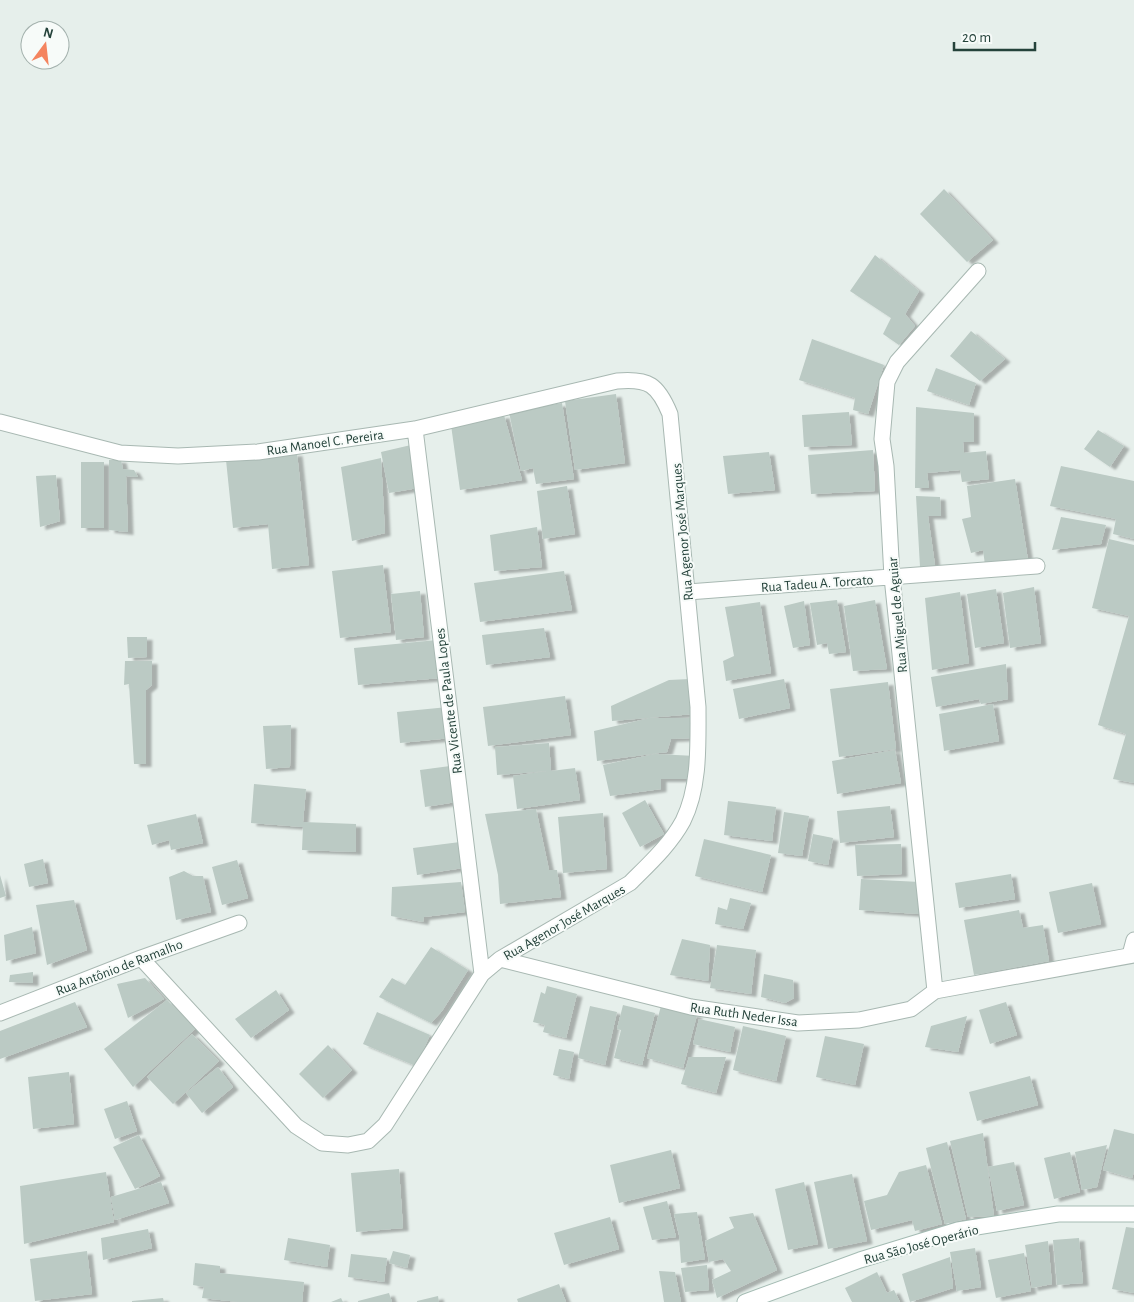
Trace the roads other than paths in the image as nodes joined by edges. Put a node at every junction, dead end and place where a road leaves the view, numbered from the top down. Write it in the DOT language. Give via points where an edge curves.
graph roads {
  1 [pos="978,271"];
  2 [pos="649,383"];
  3 [pos="0,422"];
  4 [pos="415,429"];
  5 [pos="1037,566"];
  6 [pos="892,577"];
  7 [pos="688,592"];
  8 [pos="239,923"];
  9 [pos="1134,940"];
  10 [pos="1132,955"];
  11 [pos="141,958"];
  12 [pos="500,959"];
  13 [pos="482,974"];
  14 [pos="935,991"];
  15 [pos="0,1013"];
  16 [pos="1134,1214"];
  17 [pos="745,1302"];
  1 -- 6 [label="street, Rua Miguel de Aguiar" via="897,362 887,382 882,439"];
  2 -- 4 [label="street, Rua Manoel C. Pereira" via="617,381"];
  2 -- 7 [label="street, Rua Agenor José Marques" via="664,398 670,414"];
  3 -- 4 [label="street, Rua Manoel C. Pereira" via="120,453 154,455 258,452"];
  4 -- 13 [label="street, Rua Vicente de Paula Lopes"];
  5 -- 6 [label="street, Rua Tadeu A. Torcato"];
  6 -- 7 [label="street, Rua Tadeu A. Torcato"];
  6 -- 14 [label="street, Rua Miguel de Aguiar"];
  7 -- 12 [label="street, Rua Agenor José Marques" via="698,707 698,750 693,790 683,821 662,850 630,883"];
  8 -- 11 [label="street, Rua Antônio de Ramalho"];
  9 -- 10 [label="street"];
  10 -- 14 [label="street, Rua Ruth Neder Issa"];
  11 -- 13 [label="street, Rua Agenor José Marques" via="296,1126 322,1142 348,1145 368,1141 385,1125"];
  11 -- 15 [label="street, Rua Antônio de Ramalho"];
  12 -- 13 [label="street, Rua Agenor José Marques"];
  12 -- 14 [label="street, Rua Ruth Neder Issa" via="691,1007 798,1024 859,1020 911,1009"];
  16 -- 17 [label="street, Rua São José Operário" via="1058,1214 958,1230 860,1260"];
}
